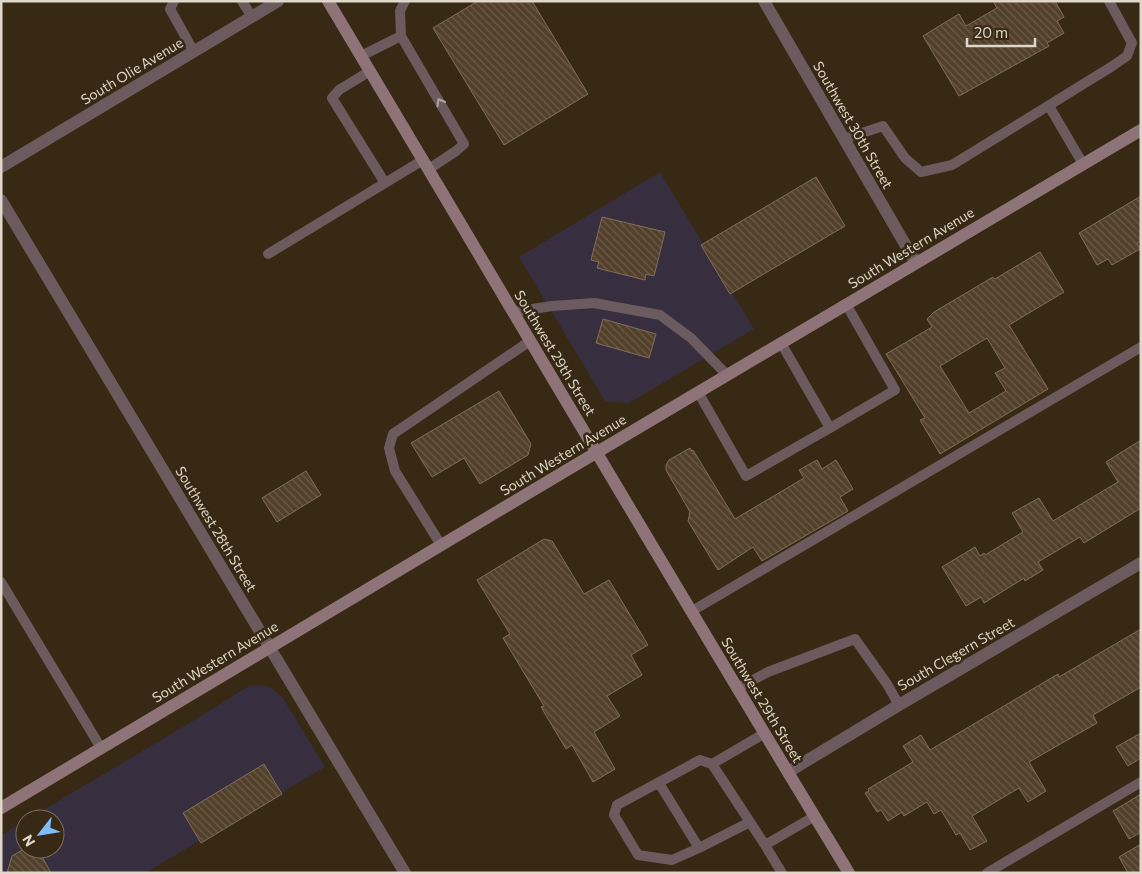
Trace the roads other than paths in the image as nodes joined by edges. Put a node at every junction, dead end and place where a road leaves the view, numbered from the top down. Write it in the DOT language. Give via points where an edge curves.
graph roads {
  1 [pos="174,1"];
  2 [pos="242,1"];
  3 [pos="278,1"];
  4 [pos="328,1"];
  5 [pos="405,1"];
  6 [pos="764,1"];
  7 [pos="1109,1"];
  8 [pos="252,17"];
  9 [pos="401,36"];
  10 [pos="194,52"];
  11 [pos="361,56"];
  12 [pos="370,71"];
  13 [pos="1049,106"];
  14 [pos="1141,130"];
  15 [pos="844,139"];
  16 [pos="1083,164"];
  17 [pos="426,165"];
  18 [pos="1,167"];
  19 [pos="385,183"];
  20 [pos="1,200"];
  21 [pos="268,254"];
  22 [pos="916,263"];
  23 [pos="846,304"];
  24 [pos="513,312"];
  25 [pos="530,341"];
  26 [pos="781,343"];
  27 [pos="1141,347"];
  28 [pos="727,375"];
  29 [pos="698,392"];
  30 [pos="830,428"];
  31 [pos="597,452"];
  32 [pos="441,545"];
  33 [pos="1141,563"];
  34 [pos="1,582"];
  35 [pos="692,611"];
  36 [pos="269,647"];
  37 [pos="738,688"];
  38 [pos="899,705"];
  39 [pos="765,733"];
  40 [pos="101,748"];
  41 [pos="712,764"];
  42 [pos="788,772"];
  43 [pos="1141,782"];
  44 [pos="659,783"];
  45 [pos="1,808"];
  46 [pos="815,816"];
  47 [pos="750,822"];
  48 [pos="766,845"];
  49 [pos="699,848"];
  50 [pos="405,873"];
  51 [pos="782,873"];
  52 [pos="849,873"];
  53 [pos="987,873"];
  1 -- 10 [label="lane" via="170,9"];
  2 -- 8 [label="lane"];
  3 -- 8 [label="street, South Olie Avenue"];
  4 -- 11 [label="main road, Southwest 29th Street"];
  5 -- 9 [label="lane" via="400,11"];
  6 -- 15 [label="street, Southwest 30th Street"];
  7 -- 13 [label="lane" via="1132,43 1127,56"];
  8 -- 10 [label="street, South Olie Avenue"];
  9 -- 11 [label="lane"];
  17 -- 9 [label="lane, one-way" via="456,152 464,144"];
  10 -- 18 [label="street, South Olie Avenue"];
  11 -- 12 [label="main road, Southwest 29th Street"];
  12 -- 17 [label="main road, Southwest 29th Street"];
  12 -- 19 [label="lane" via="332,98"];
  13 -- 15 [label="lane" via="952,165 921,172 906,158 883,126"];
  13 -- 16 [label="lane"];
  14 -- 16 [label="main road, South Western Avenue"];
  15 -- 22 [label="street, Southwest 30th Street"];
  16 -- 22 [label="main road, South Western Avenue"];
  17 -- 19 [label="lane"];
  17 -- 24 [label="main road, Southwest 29th Street"];
  19 -- 21 [label="lane"];
  20 -- 36 [label="street, Southwest 28th Street"];
  22 -- 23 [label="main road, South Western Avenue"];
  23 -- 26 [label="main road, South Western Avenue"];
  23 -- 30 [label="lane" via="895,390"];
  24 -- 25 [label="main road, Southwest 29th Street"];
  24 -- 28 [label="lane" via="594,302 660,314 691,338"];
  25 -- 31 [label="main road, Southwest 29th Street"];
  25 -- 32 [label="lane" via="393,434 389,448 395,471"];
  26 -- 28 [label="main road, South Western Avenue"];
  26 -- 30 [label="lane"];
  27 -- 35 [label="lane"];
  28 -- 29 [label="main road, South Western Avenue"];
  29 -- 30 [label="lane" via="746,476"];
  29 -- 31 [label="main road, South Western Avenue"];
  31 -- 32 [label="main road, South Western Avenue"];
  31 -- 35 [label="main road, Southwest 29th Street"];
  32 -- 36 [label="main road, South Western Avenue"];
  33 -- 38 [label="street, South Clegern Street"];
  34 -- 40 [label="lane"];
  35 -- 37 [label="main road, Southwest 29th Street"];
  36 -- 40 [label="main road, South Western Avenue"];
  36 -- 50 [label="street, Southwest 28th Street"];
  37 -- 38 [label="lane" via="768,672 855,639"];
  37 -- 39 [label="main road, Southwest 29th Street"];
  38 -- 42 [label="street, South Clegern Street"];
  39 -- 41 [label="lane"];
  39 -- 42 [label="main road, Southwest 29th Street"];
  40 -- 45 [label="main road, South Western Avenue"];
  41 -- 44 [label="lane" via="700,760"];
  41 -- 47 [label="lane"];
  42 -- 46 [label="main road, Southwest 29th Street"];
  43 -- 53 [label="lane"];
  44 -- 49 [label="lane"];
  44 -- 49 [label="lane" via="617,805 614,815 638,854 672,860"];
  46 -- 48 [label="lane"];
  46 -- 52 [label="main road, Southwest 29th Street"];
  47 -- 48 [label="lane"];
  47 -- 49 [label="lane"];
  48 -- 51 [label="lane"];
}
